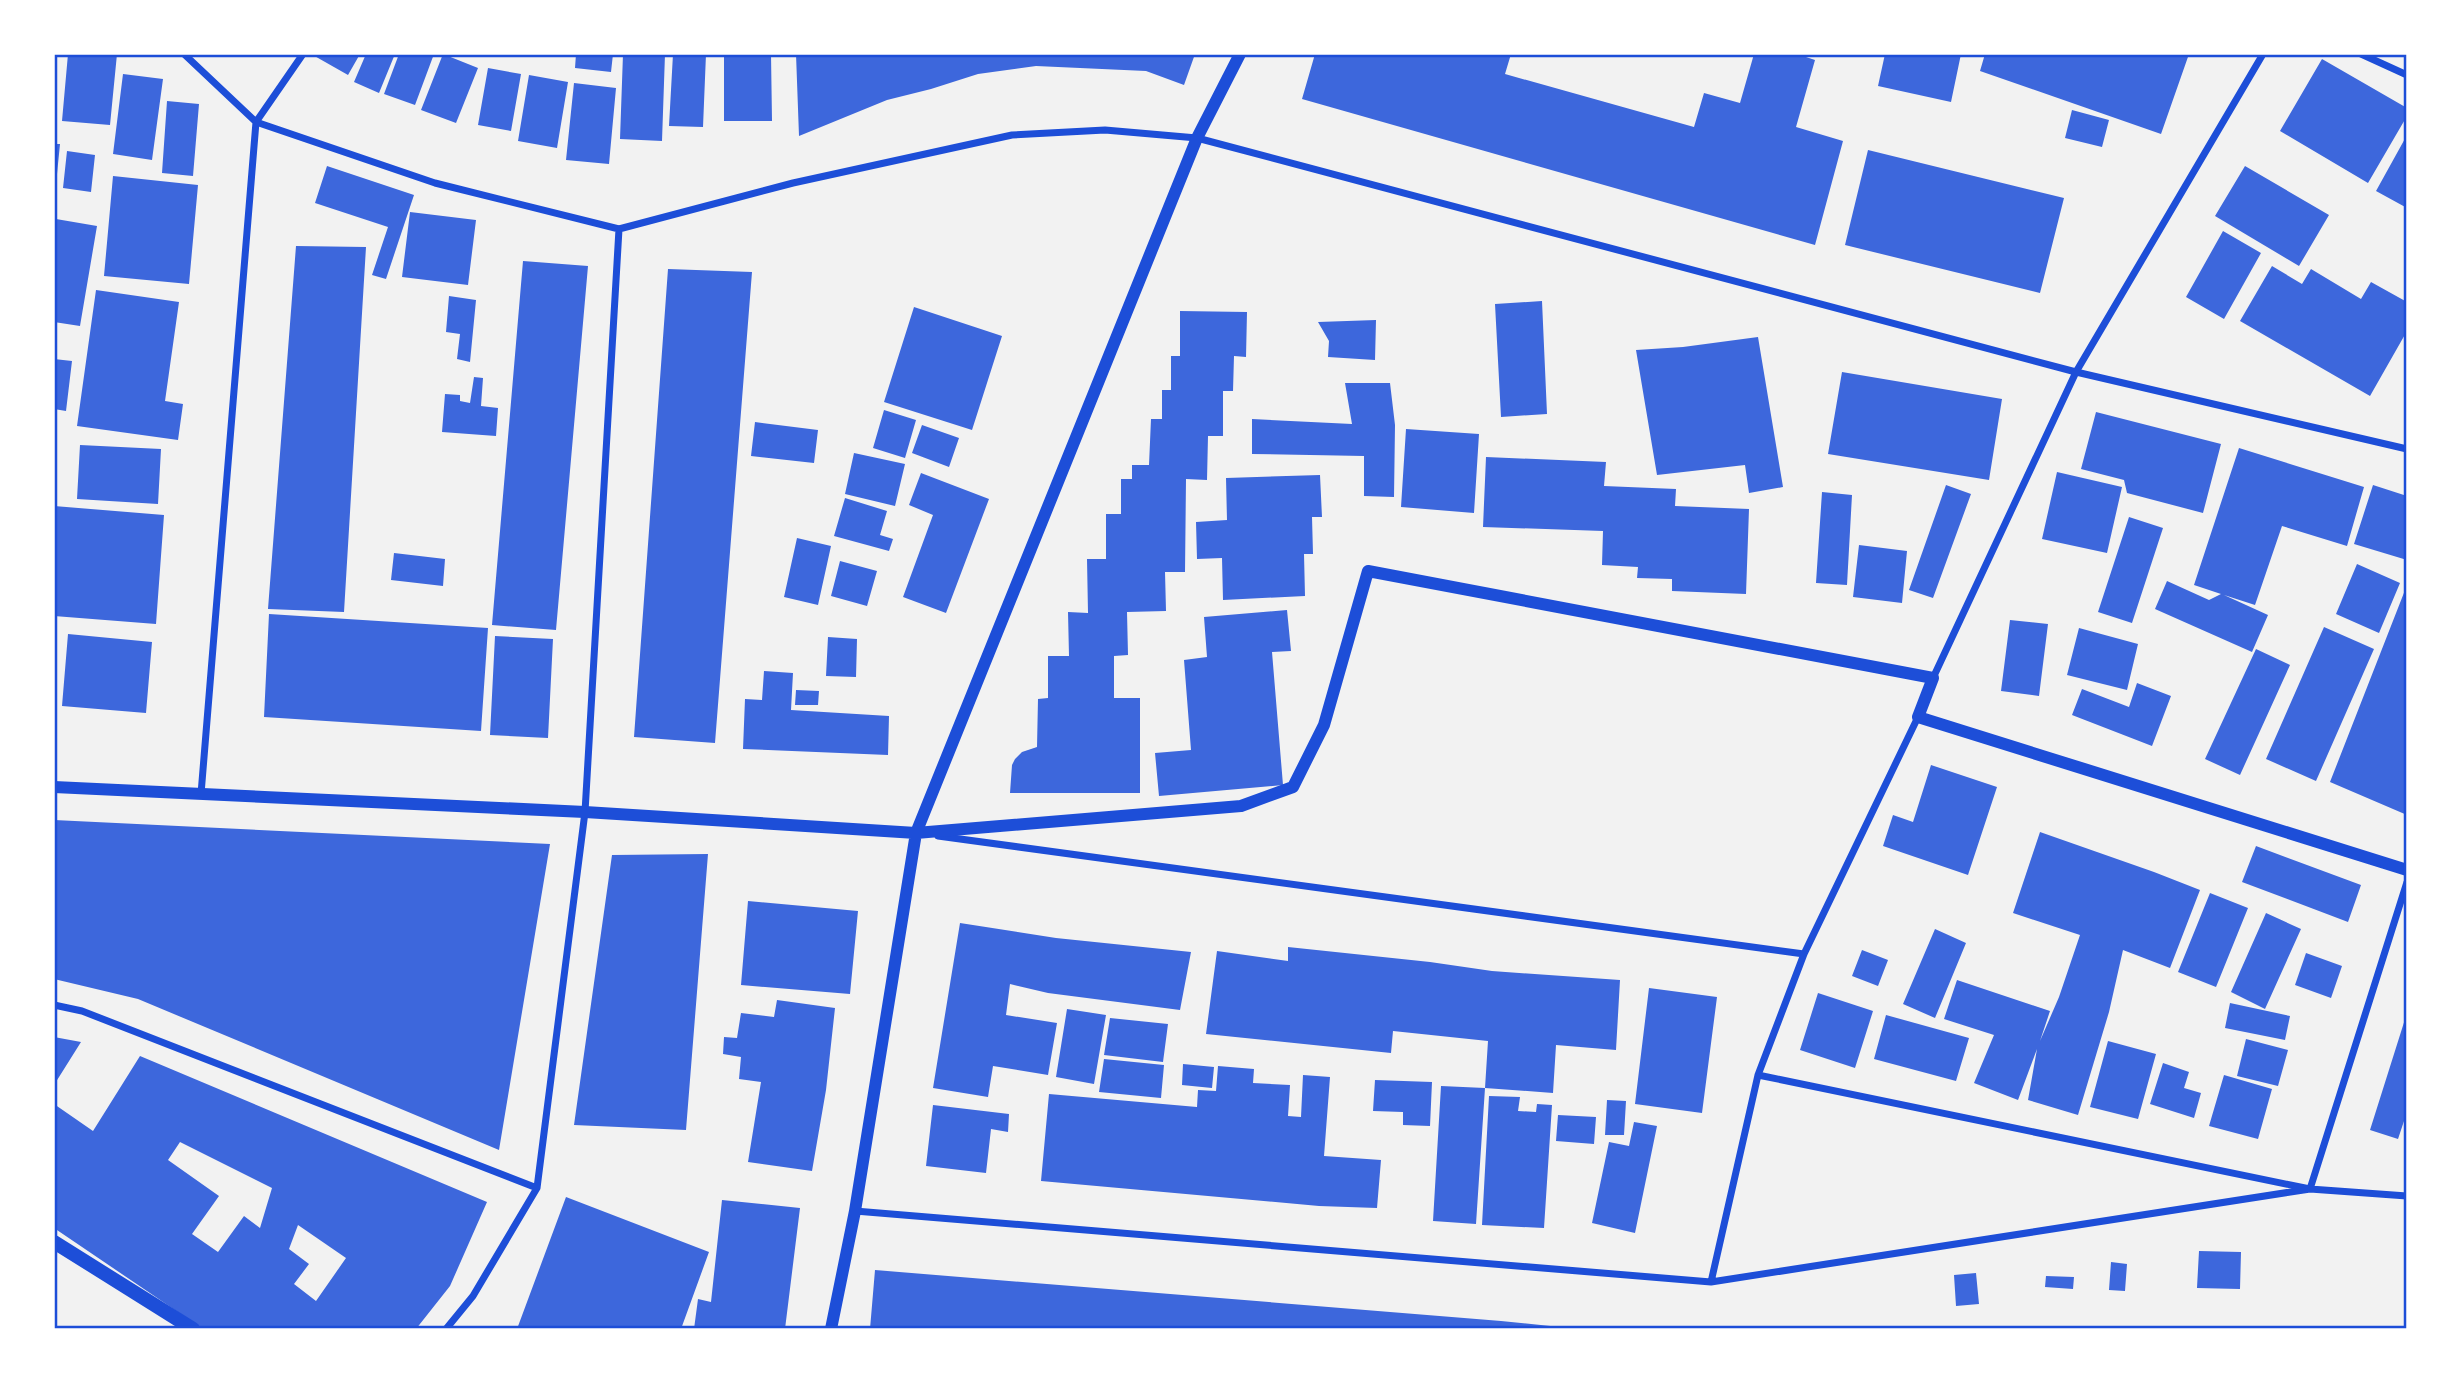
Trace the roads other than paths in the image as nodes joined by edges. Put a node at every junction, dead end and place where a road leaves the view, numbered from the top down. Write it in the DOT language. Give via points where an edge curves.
graph roads {
  1 [pos="184,54"];
  2 [pos="303,54"];
  3 [pos="1240,54"];
  4 [pos="2263,54"];
  5 [pos="2361,54"];
  6 [pos="2407,75"];
  7 [pos="256,122"];
  8 [pos="1197,138"];
  9 [pos="619,229"];
  10 [pos="2076,372"];
  11 [pos="2407,449"];
  12 [pos="1933,678"];
  13 [pos="1918,717"];
  14 [pos="54,787"];
  15 [pos="201,794"];
  16 [pos="585,812"];
  17 [pos="916,833"];
  18 [pos="2407,870"];
  19 [pos="2407,882"];
  20 [pos="1804,954"];
  21 [pos="54,1005"];
  22 [pos="1758,1075"];
  23 [pos="537,1188"];
  24 [pos="2311,1189"];
  25 [pos="2407,1196"];
  26 [pos="855,1211"];
  27 [pos="54,1242"];
  28 [pos="1712,1282"];
  29 [pos="193,1329"];
  30 [pos="446,1329"];
  31 [pos="831,1329"];
  1 -- 7 [label="street"];
  2 -- 7 [label="street"];
  3 -- 8 [label="street"];
  4 -- 10 [label="street"];
  5 -- 6 [label="street"];
  7 -- 9 [label="street" via="435,183"];
  7 -- 15 [label="street"];
  8 -- 9 [label="street" via="1105,130 1012,135 793,183"];
  8 -- 10 [label="street"];
  8 -- 17 [label="street"];
  9 -- 16 [label="street"];
  10 -- 11 [label="street"];
  10 -- 12 [label="street"];
  12 -- 13 [label="street"];
  12 -- 17 [label="street" via="1368,571 1324,725 1293,787 1241,806"];
  13 -- 18 [label="street"];
  13 -- 20 [label="street"];
  14 -- 15 [label="street"];
  15 -- 16 [label="street"];
  16 -- 17 [label="street"];
  16 -- 23 [label="street"];
  17 -- 20 [label="street"];
  17 -- 26 [label="street"];
  19 -- 24 [label="street"];
  20 -- 22 [label="street"];
  21 -- 23 [label="street" via="82,1011"];
  22 -- 24 [label="street"];
  22 -- 28 [label="street"];
  23 -- 30 [label="street" via="472,1296"];
  24 -- 25 [label="street"];
  24 -- 28 [label="street"];
  26 -- 28 [label="street"];
  26 -- 31 [label="street"];
  27 -- 29 [label="main road"];
}
